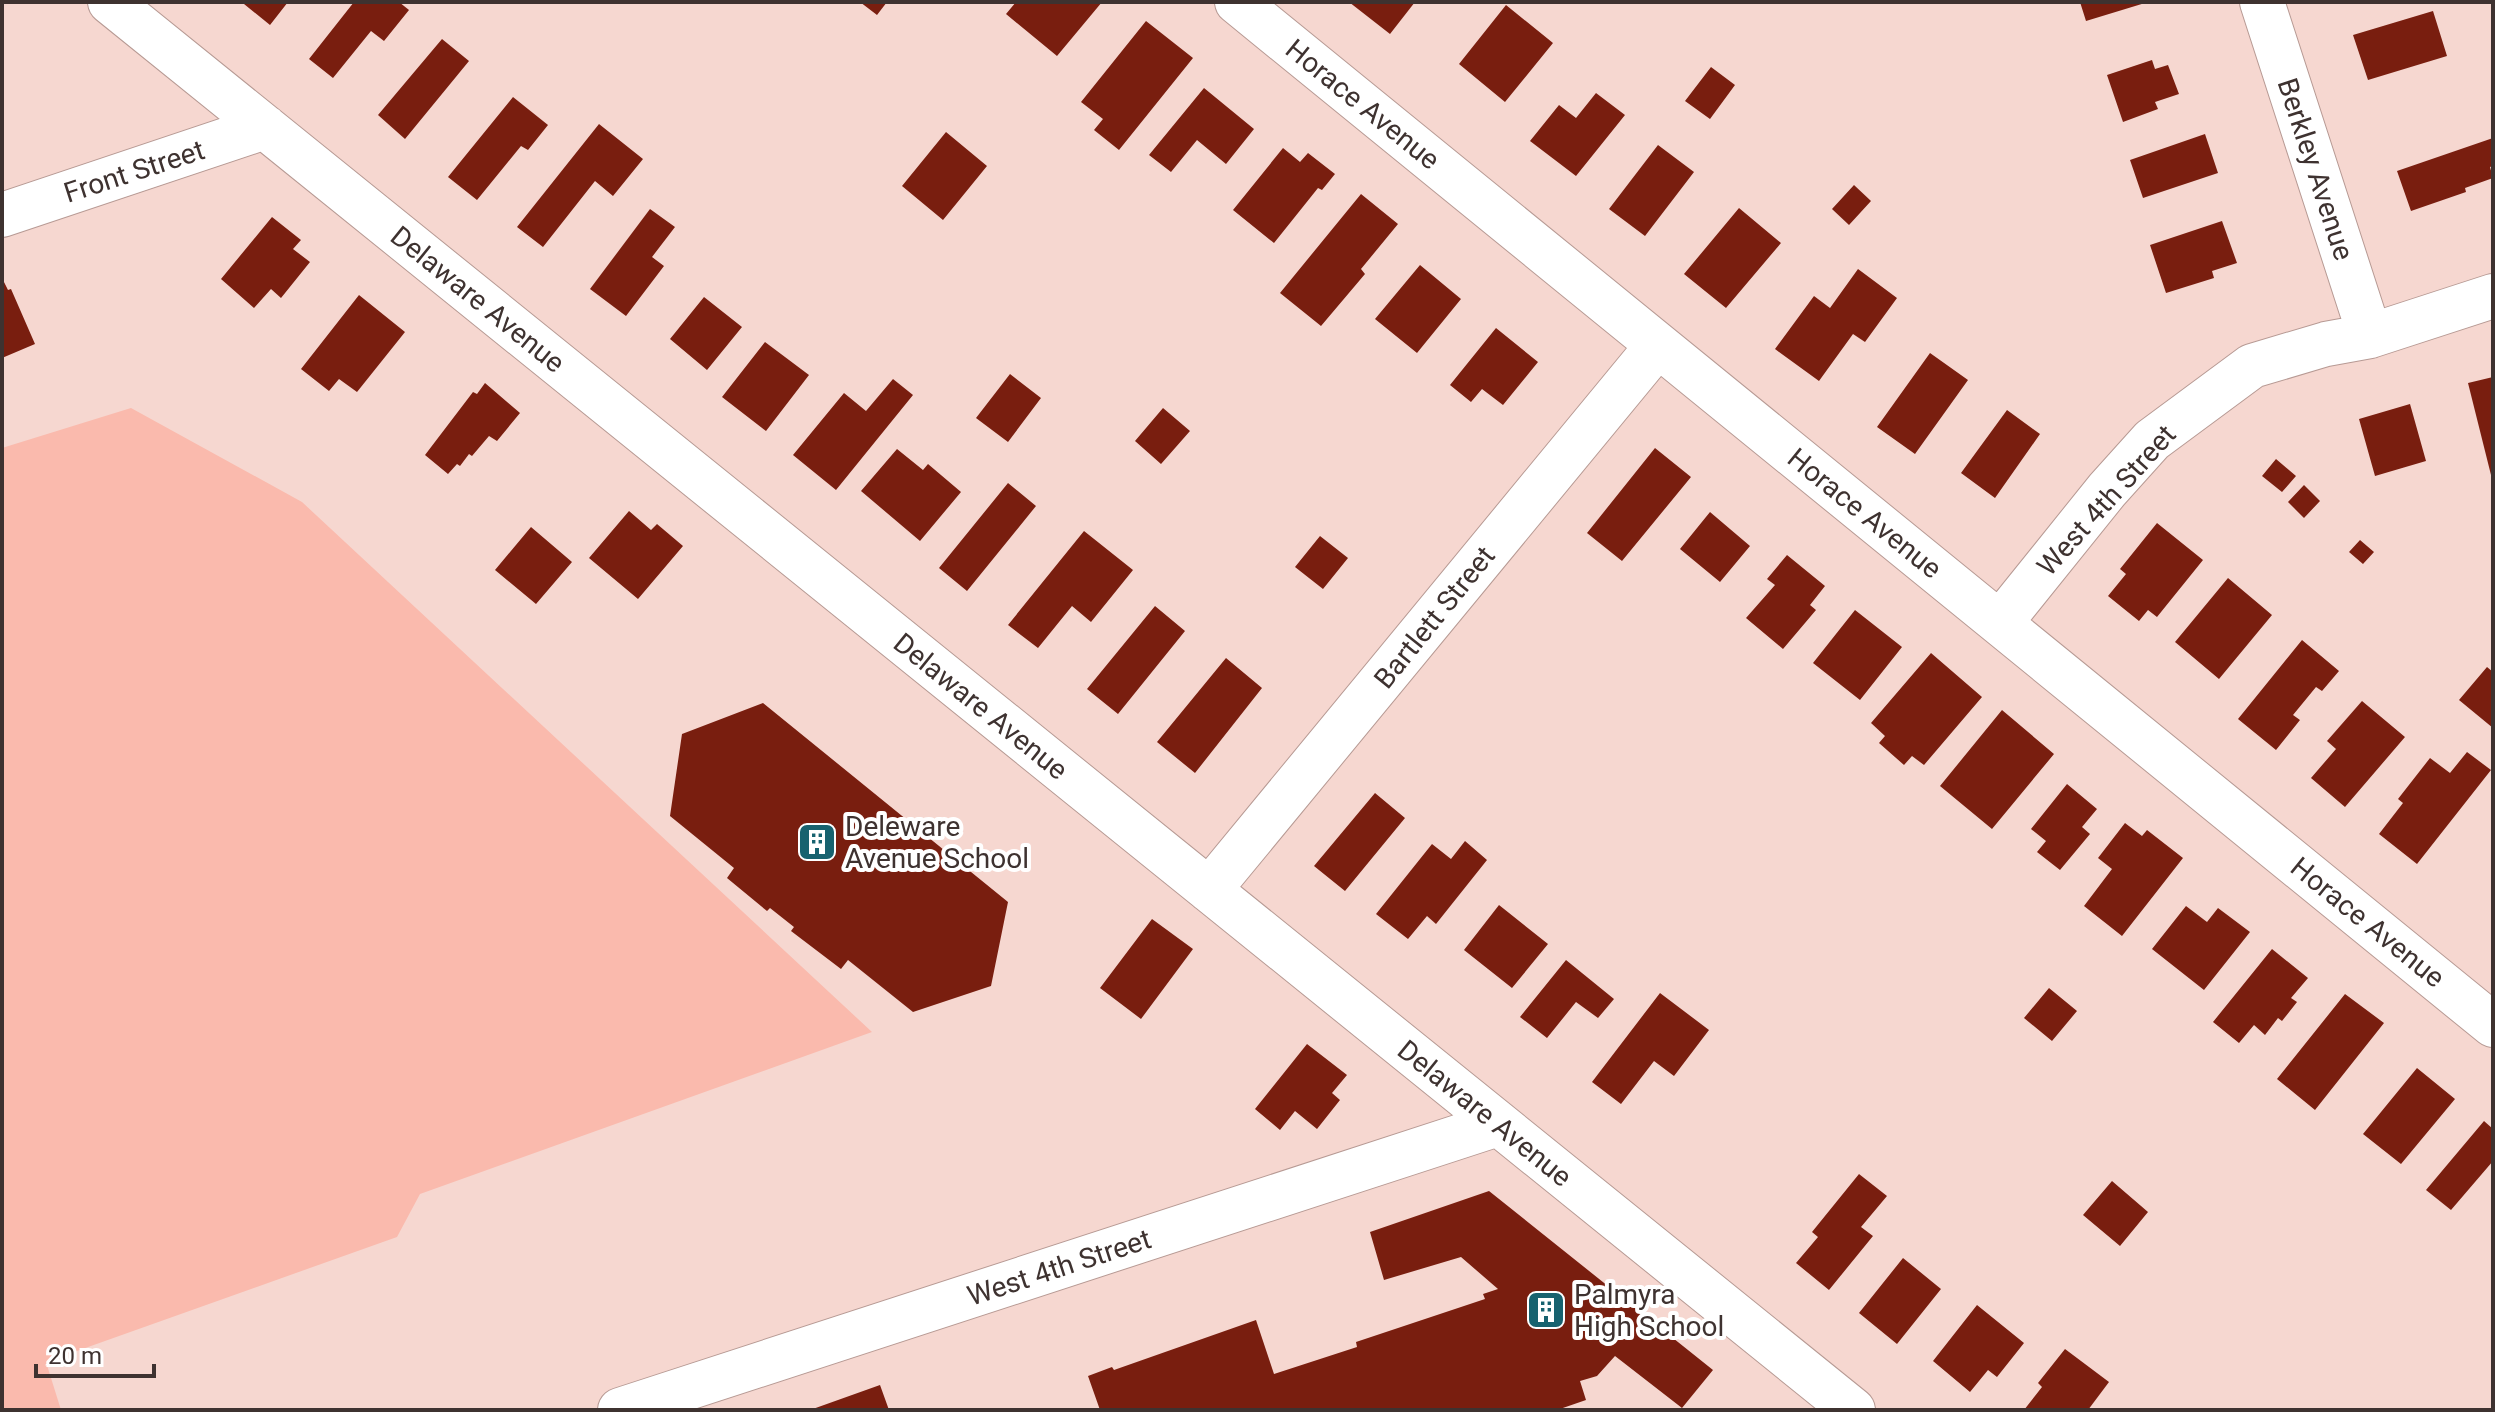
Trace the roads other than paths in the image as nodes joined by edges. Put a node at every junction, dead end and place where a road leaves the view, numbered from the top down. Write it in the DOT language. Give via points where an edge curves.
graph roads {
  1 [pos="110,2"];
  2 [pos="1237,2"];
  3 [pos="2262,2"];
  4 [pos="265,127"];
  5 [pos="2,215"];
  6 [pos="2493,296"];
  7 [pos="2370,336"];
  8 [pos="1658,345"];
  9 [pos="2000,623"];
  10 [pos="1209,890"];
  11 [pos="2493,1025"];
  12 [pos="1498,1124"];
  13 [pos="620,1410"];
  14 [pos="1853,1410"];
  1 -- 4 [label="street, Delaware Avenue"];
  2 -- 8 [label="street, Horace Avenue"];
  3 -- 7 [label="street, Berkley Avenue"];
  4 -- 5 [label="street, Front Street"];
  4 -- 10 [label="street, Delaware Avenue"];
  6 -- 7 [label="street, West 4th Street"];
  7 -- 9 [label="street, West 4th Street" via="2252,366 2172,423 2107,490"];
  8 -- 9 [label="street, Horace Avenue"];
  8 -- 10 [label="street, Bartlett Street"];
  9 -- 11 [label="street, Horace Avenue"];
  10 -- 12 [label="street, Delaware Avenue"];
  12 -- 13 [label="street, West 4th Street"];
  12 -- 14 [label="street, Delaware Avenue"];
}
